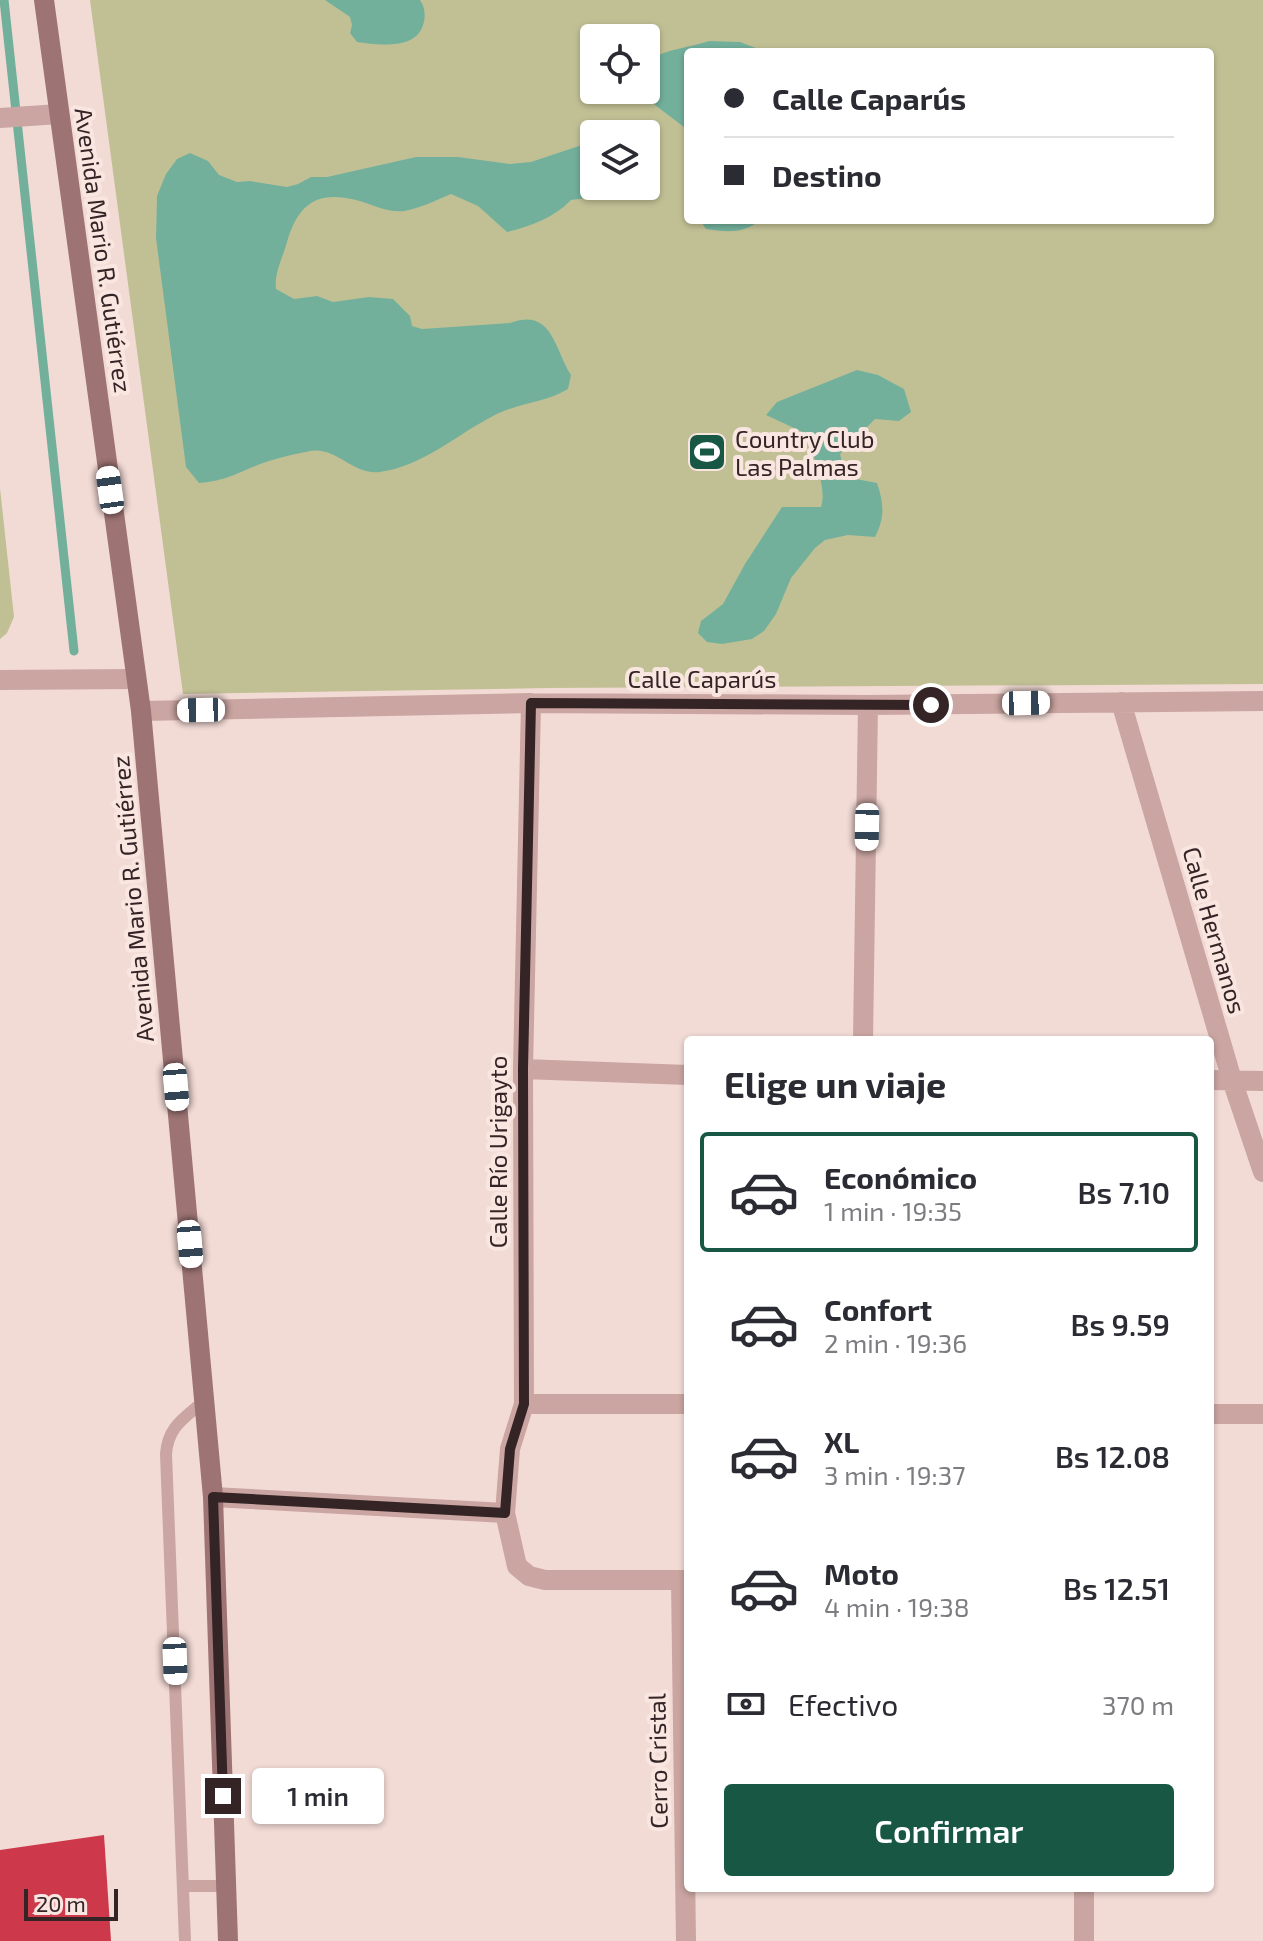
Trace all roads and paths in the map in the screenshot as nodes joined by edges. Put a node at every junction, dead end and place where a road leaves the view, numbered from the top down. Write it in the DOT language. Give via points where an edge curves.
graph roads {
  1 [pos="44,0"];
  2 [pos="59,114"];
  3 [pos="0,118"];
  4 [pos="135,679"];
  5 [pos="0,680"];
  6 [pos="1263,701"];
  7 [pos="1121,702"];
  8 [pos="531,703"];
  9 [pos="868,705"];
  10 [pos="141,711"];
  11 [pos="863,1036"];
  12 [pos="523,1069"];
  13 [pos="684,1075"];
  14 [pos="1214,1080"];
  15 [pos="1232,1080"];
  16 [pos="1263,1081"];
  17 [pos="1263,1172"];
  18 [pos="204,1401"];
  19 [pos="524,1404"];
  20 [pos="684,1404"];
  21 [pos="1214,1414"];
  22 [pos="1263,1414"];
  23 [pos="213,1497"];
  24 [pos="505,1513"];
  25 [pos="684,1580"];
  26 [pos="184,1886"];
  27 [pos="226,1886"];
  28 [pos="686,1892"];
  29 [pos="1084,1892"];
  30 [pos="185,1941"];
  31 [pos="228,1941"];
  32 [pos="686,1941"];
  33 [pos="1084,1941"];
  1 -- 2 [label="street, Avenida Mario R. Gutiérrez"];
  2 -- 3 [label="street"];
  2 -- 4 [label="street, Avenida Mario R. Gutiérrez"];
  4 -- 5 [label="street"];
  4 -- 10 [label="street, Avenida Mario R. Gutiérrez"];
  6 -- 7 [label="street, Calle Caparús"];
  7 -- 9 [label="street, Calle Caparús"];
  7 -- 15 [label="street, Calle Hermanos"];
  8 -- 9 [label="street, Calle Caparús"];
  8 -- 10 [label="street, Calle Caparús"];
  8 -- 12 [label="street, Calle Río Urigayto"];
  9 -- 11 [label="street"];
  10 -- 18 [label="street, Avenida Mario R. Gutiérrez"];
  12 -- 13 [label="street"];
  12 -- 19 [label="street, Calle Río Urigayto"];
  14 -- 15 [label="street"];
  15 -- 16 [label="street"];
  15 -- 17 [label="street, Calle Hermanos"];
  18 -- 23 [label="street, Avenida Mario R. Gutiérrez"];
  18 -- 26 [label="lane" via="167,1437 166,1454"];
  19 -- 20 [label="street"];
  19 -- 24 [label="street, Calle Río Urigayto" via="510,1449"];
  21 -- 22 [label="street"];
  23 -- 24 [label="street"];
  23 -- 27 [label="street, Avenida Mario R. Gutiérrez"];
  24 -- 25 [label="street, Calle Río Urigayto" via="517,1566 529,1576"];
  26 -- 27 [label="lane"];
  26 -- 30 [label="lane"];
  27 -- 31 [label="street, Avenida Mario R. Gutiérrez"];
  28 -- 32 [label="street, Cerro Cristal"];
  29 -- 33 [label="street"];
}
